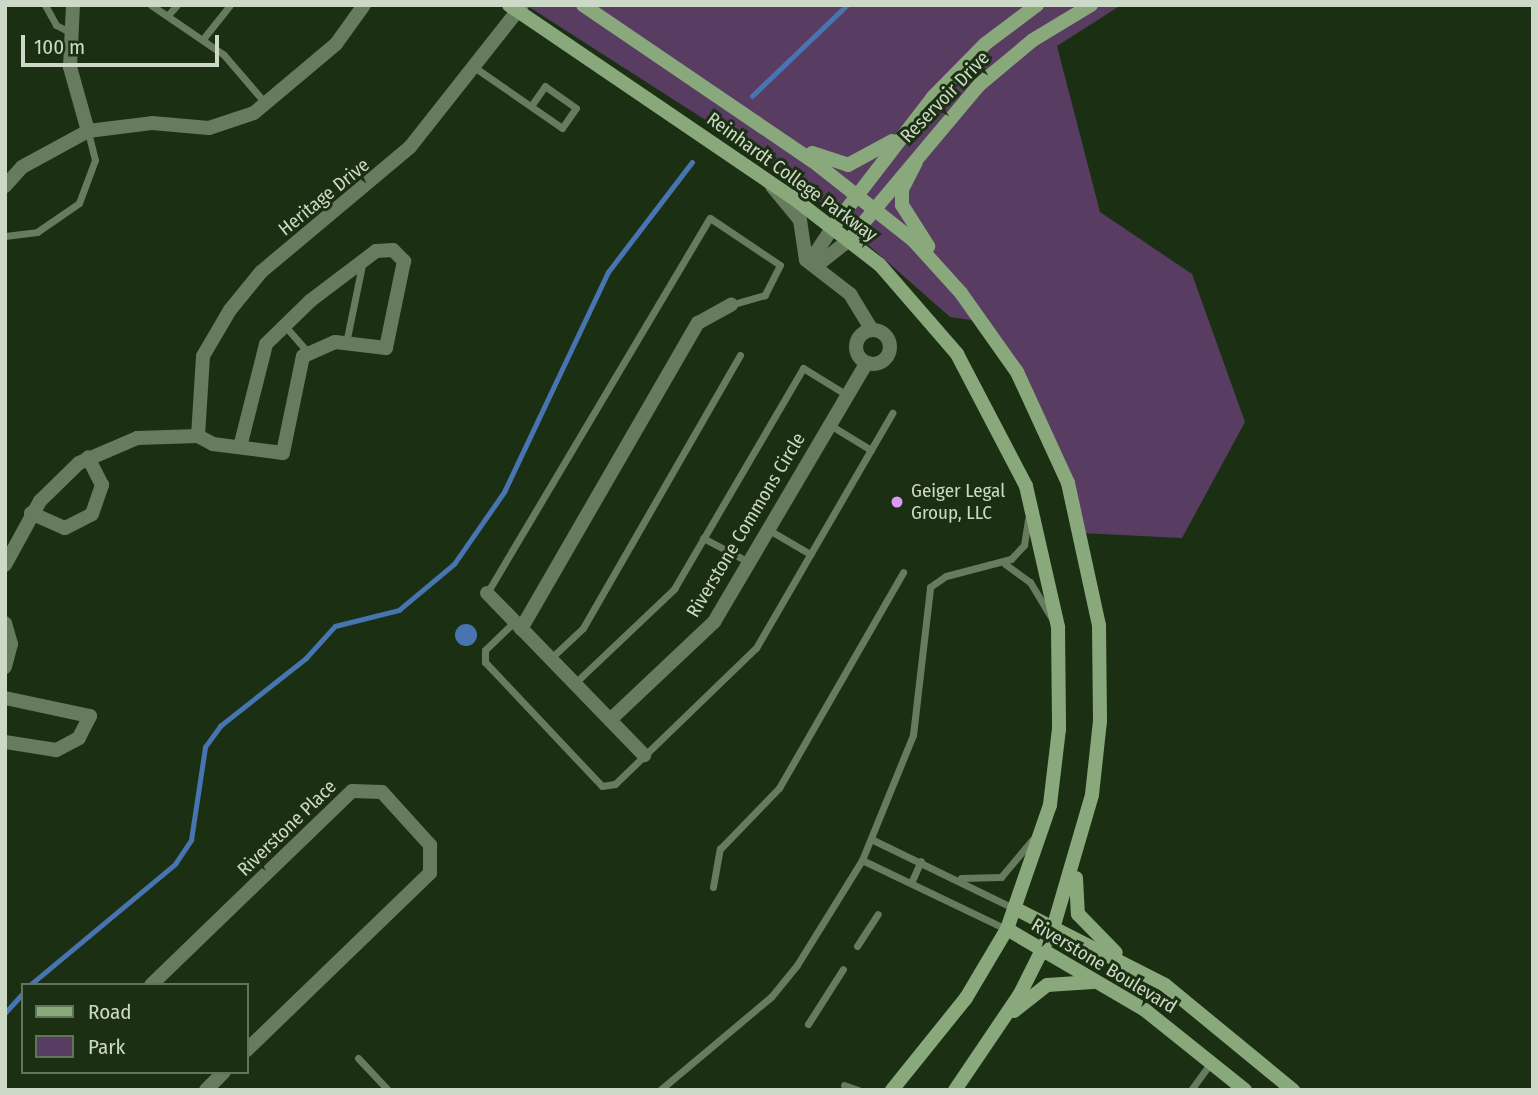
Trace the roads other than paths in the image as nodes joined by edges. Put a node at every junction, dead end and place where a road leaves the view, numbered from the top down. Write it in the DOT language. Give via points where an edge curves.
graph roads {
  1 [pos="45,5"];
  2 [pos="73,5"];
  3 [pos="151,5"];
  4 [pos="177,5"];
  5 [pos="230,5"];
  6 [pos="364,5"];
  7 [pos="583,5"];
  8 [pos="1037,5"];
  9 [pos="1091,5"];
  10 [pos="516,7"];
  11 [pos="168,15"];
  12 [pos="69,32"];
  13 [pos="203,39"];
  14 [pos="474,67"];
  15 [pos="267,104"];
  16 [pos="531,106"];
  17 [pos="907,130"];
  18 [pos="88,131"];
  19 [pos="778,138"];
  20 [pos="927,140"];
  21 [pos="766,179"];
  22 [pos="5,186"];
  23 [pos="858,193"];
  24 [pos="874,205"];
  25 [pos="833,227"];
  26 [pos="5,236"];
  27 [pos="849,240"];
  28 [pos="363,261"];
  29 [pos="816,267"];
  30 [pos="961,293"];
  31 [pos="731,305"];
  32 [pos="284,326"];
  33 [pos="873,330"];
  34 [pos="346,343"];
  35 [pos="308,352"];
  36 [pos="740,355"];
  37 [pos="866,363"];
  38 [pos="847,395"];
  39 [pos="892,413"];
  40 [pos="830,425"];
  41 [pos="198,436"];
  42 [pos="240,447"];
  43 [pos="871,450"];
  44 [pos="88,457"];
  45 [pos="1026,486"];
  46 [pos="31,513"];
  47 [pos="768,530"];
  48 [pos="704,538"];
  49 [pos="810,554"];
  50 [pos="749,562"];
  51 [pos="1005,564"];
  52 [pos="5,565"];
  53 [pos="903,572"];
  54 [pos="487,593"];
  55 [pos="5,623"];
  56 [pos="518,625"];
  57 [pos="1058,627"];
  58 [pos="550,659"];
  59 [pos="5,667"];
  60 [pos="575,684"];
  61 [pos="5,698"];
  62 [pos="610,720"];
  63 [pos="5,743"];
  64 [pos="644,755"];
  65 [pos="1050,805"];
  66 [pos="871,839"];
  67 [pos="862,860"];
  68 [pos="921,861"];
  69 [pos="1076,862"];
  70 [pos="950,875"];
  71 [pos="911,883"];
  72 [pos="713,887"];
  73 [pos="1016,909"];
  74 [pos="878,914"];
  75 [pos="1053,928"];
  76 [pos="1007,929"];
  77 [pos="858,946"];
  78 [pos="1042,951"];
  79 [pos="1133,967"];
  80 [pos="843,969"];
  81 [pos="1100,982"];
  82 [pos="153,983"];
  83 [pos="1005,1018"];
  84 [pos="808,1024"];
  85 [pos="248,1049"];
  86 [pos="358,1058"];
  87 [pos="1212,1061"];
  88 [pos="843,1084"];
  89 [pos="662,1089"];
  90 [pos="388,1090"];
  91 [pos="858,1090"];
  92 [pos="892,1090"];
  93 [pos="955,1090"];
  94 [pos="1191,1090"];
  95 [pos="1245,1090"];
  96 [pos="1293,1090"];
  1 -- 12 [label="lane" via="56,25"];
  2 -- 12 [label="street"];
  3 -- 11 [label="lane"];
  4 -- 11 [label="lane"];
  5 -- 13 [label="lane"];
  6 -- 15 [label="street" via="336,44"];
  7 -- 19 [label="street, Reinhardt College Parkway"];
  8 -- 17 [label="street, Reservoir Drive" via="985,44"];
  9 -- 20 [label="street, Reservoir Drive" via="1005,62"];
  10 -- 14 [label="street, Heritage Drive"];
  10 -- 21 [label="street, Reinhardt College Parkway"];
  11 -- 13 [label="lane"];
  12 -- 18 [label="street" via="70,67"];
  13 -- 15 [label="lane"];
  14 -- 16 [label="lane"];
  14 -- 41 [label="street, Heritage Drive" via="376,182 261,272 230,310 203,356"];
  15 -- 18 [label="street" via="209,128 152,123"];
  16 -- 16 [label="lane" via="562,128 576,108 545,86"];
  17 -- 19 [label="street" via="867,160 848,165"];
  17 -- 23 [label="street, Reservoir Drive"];
  18 -- 22 [label="street" via="22,167"];
  18 -- 26 [label="lane" via="94,160 79,204 37,232"];
  19 -- 23 [label="street, Reinhardt College Parkway"];
  20 -- 24 [label="street, Reservoir Drive"];
  20 -- 30 [label="street" via="902,190 902,205"];
  21 -- 25 [label="street, Reinhardt College Parkway"];
  21 -- 29 [label="street" via="800,220 802,251"];
  23 -- 24 [label="street, Reinhardt College Parkway"];
  23 -- 25 [label="street, Reservoir Drive"];
  24 -- 27 [label="street, Reservoir Drive"];
  24 -- 30 [label="street, Reinhardt College Parkway"];
  25 -- 27 [label="street, Reinhardt College Parkway"];
  25 -- 29 [label="street" via="817,251"];
  27 -- 29 [label="street"];
  27 -- 45 [label="street, Reinhardt College Parkway" via="935,323 983,395"];
  28 -- 32 [label="street"];
  28 -- 34 [label="lane"];
  28 -- 34 [label="street" via="393,250 404,261 386,348"];
  29 -- 33 [label="street, Riverstone Commons Circle" via="862,307"];
  30 -- 69 [label="street, Reinhardt College Parkway" via="1017,372 1045,427 1090,565 1100,649 1100,721"];
  31 -- 54 [label="lane" via="765,295 780,265 710,218"];
  31 -- 56 [label="street" via="698,323"];
  32 -- 35 [label="lane"];
  32 -- 42 [label="street" via="266,344"];
  33 -- 37 [label="street, Riverstone Commons Circle" via="856,344"];
  33 -- 37 [label="street, Riverstone Commons Circle" via="887,336 890,351 881,363"];
  34 -- 35 [label="street" via="318,345"];
  35 -- 42 [label="street" via="283,453"];
  36 -- 58 [label="lane" via="583,628"];
  37 -- 38 [label="street, Riverstone Commons Circle"];
  38 -- 40 [label="street, Riverstone Commons Circle"];
  38 -- 48 [label="lane" via="803,368"];
  39 -- 43 [label="lane"];
  40 -- 43 [label="lane"];
  40 -- 47 [label="street, Riverstone Commons Circle"];
  41 -- 42 [label="street"];
  41 -- 44 [label="street" via="137,438"];
  43 -- 49 [label="lane"];
  44 -- 46 [label="street"];
  44 -- 46 [label="street" via="102,485 92,514 65,528"];
  45 -- 51 [label="lane" via="1027,536"];
  45 -- 57 [label="street, Reinhardt College Parkway"];
  46 -- 52 [label="street"];
  47 -- 49 [label="lane"];
  47 -- 50 [label="street, Riverstone Commons Circle"];
  48 -- 50 [label="lane"];
  48 -- 60 [label="lane" via="674,589"];
  49 -- 64 [label="lane" via="755,648"];
  50 -- 62 [label="street, Riverstone Commons Circle" via="714,622"];
  51 -- 57 [label="lane" via="1030,582"];
  51 -- 66 [label="lane" via="946,576 930,587 918,720"];
  53 -- 72 [label="lane" via="779,788 720,849"];
  54 -- 56 [label="street"];
  55 -- 59 [label="street" via="11,644"];
  56 -- 58 [label="street"];
  56 -- 64 [label="lane" via="485,650 485,662 602,786 615,784"];
  57 -- 65 [label="street, Reinhardt College Parkway" via="1060,703"];
  58 -- 60 [label="street"];
  60 -- 62 [label="street"];
  61 -- 63 [label="street" via="90,716 79,738 56,750"];
  62 -- 64 [label="street"];
  65 -- 70 [label="lane" via="1024,856 1000,877 973,881"];
  65 -- 73 [label="street, Reinhardt College Parkway"];
  66 -- 67 [label="lane"];
  66 -- 68 [label="lane"];
  67 -- 71 [label="lane"];
  67 -- 89 [label="lane" via="780,986"];
  68 -- 70 [label="lane"];
  68 -- 71 [label="lane"];
  69 -- 75 [label="street, Reinhardt College Parkway"];
  69 -- 79 [label="street" via="1078,914 1088,931"];
  70 -- 73 [label="lane"];
  71 -- 76 [label="lane"];
  73 -- 75 [label="street, Riverstone Boulevard"];
  73 -- 76 [label="street, Reinhardt College Parkway"];
  74 -- 77 [label="lane"];
  75 -- 78 [label="street, Reinhardt College Parkway"];
  75 -- 79 [label="street, Riverstone Boulevard"];
  76 -- 78 [label="street, Riverstone Boulevard"];
  76 -- 92 [label="street, Reinhardt College Parkway" via="966,998"];
  78 -- 81 [label="street, Riverstone Boulevard"];
  78 -- 83 [label="street, Reinhardt College Parkway"];
  79 -- 96 [label="street, Riverstone Boulevard" via="1211,1017"];
  80 -- 84 [label="lane"];
  81 -- 83 [label="street" via="1047,985"];
  81 -- 87 [label="street, Riverstone Boulevard"];
  82 -- 85 [label="street, Riverstone Place" via="352,791 382,792 430,845 430,873"];
  83 -- 93 [label="street, Reinhardt College Parkway"];
  86 -- 90 [label="lane"];
  87 -- 94 [label="lane"];
  87 -- 95 [label="street, Riverstone Boulevard"];
  88 -- 91 [label="lane"];
}
